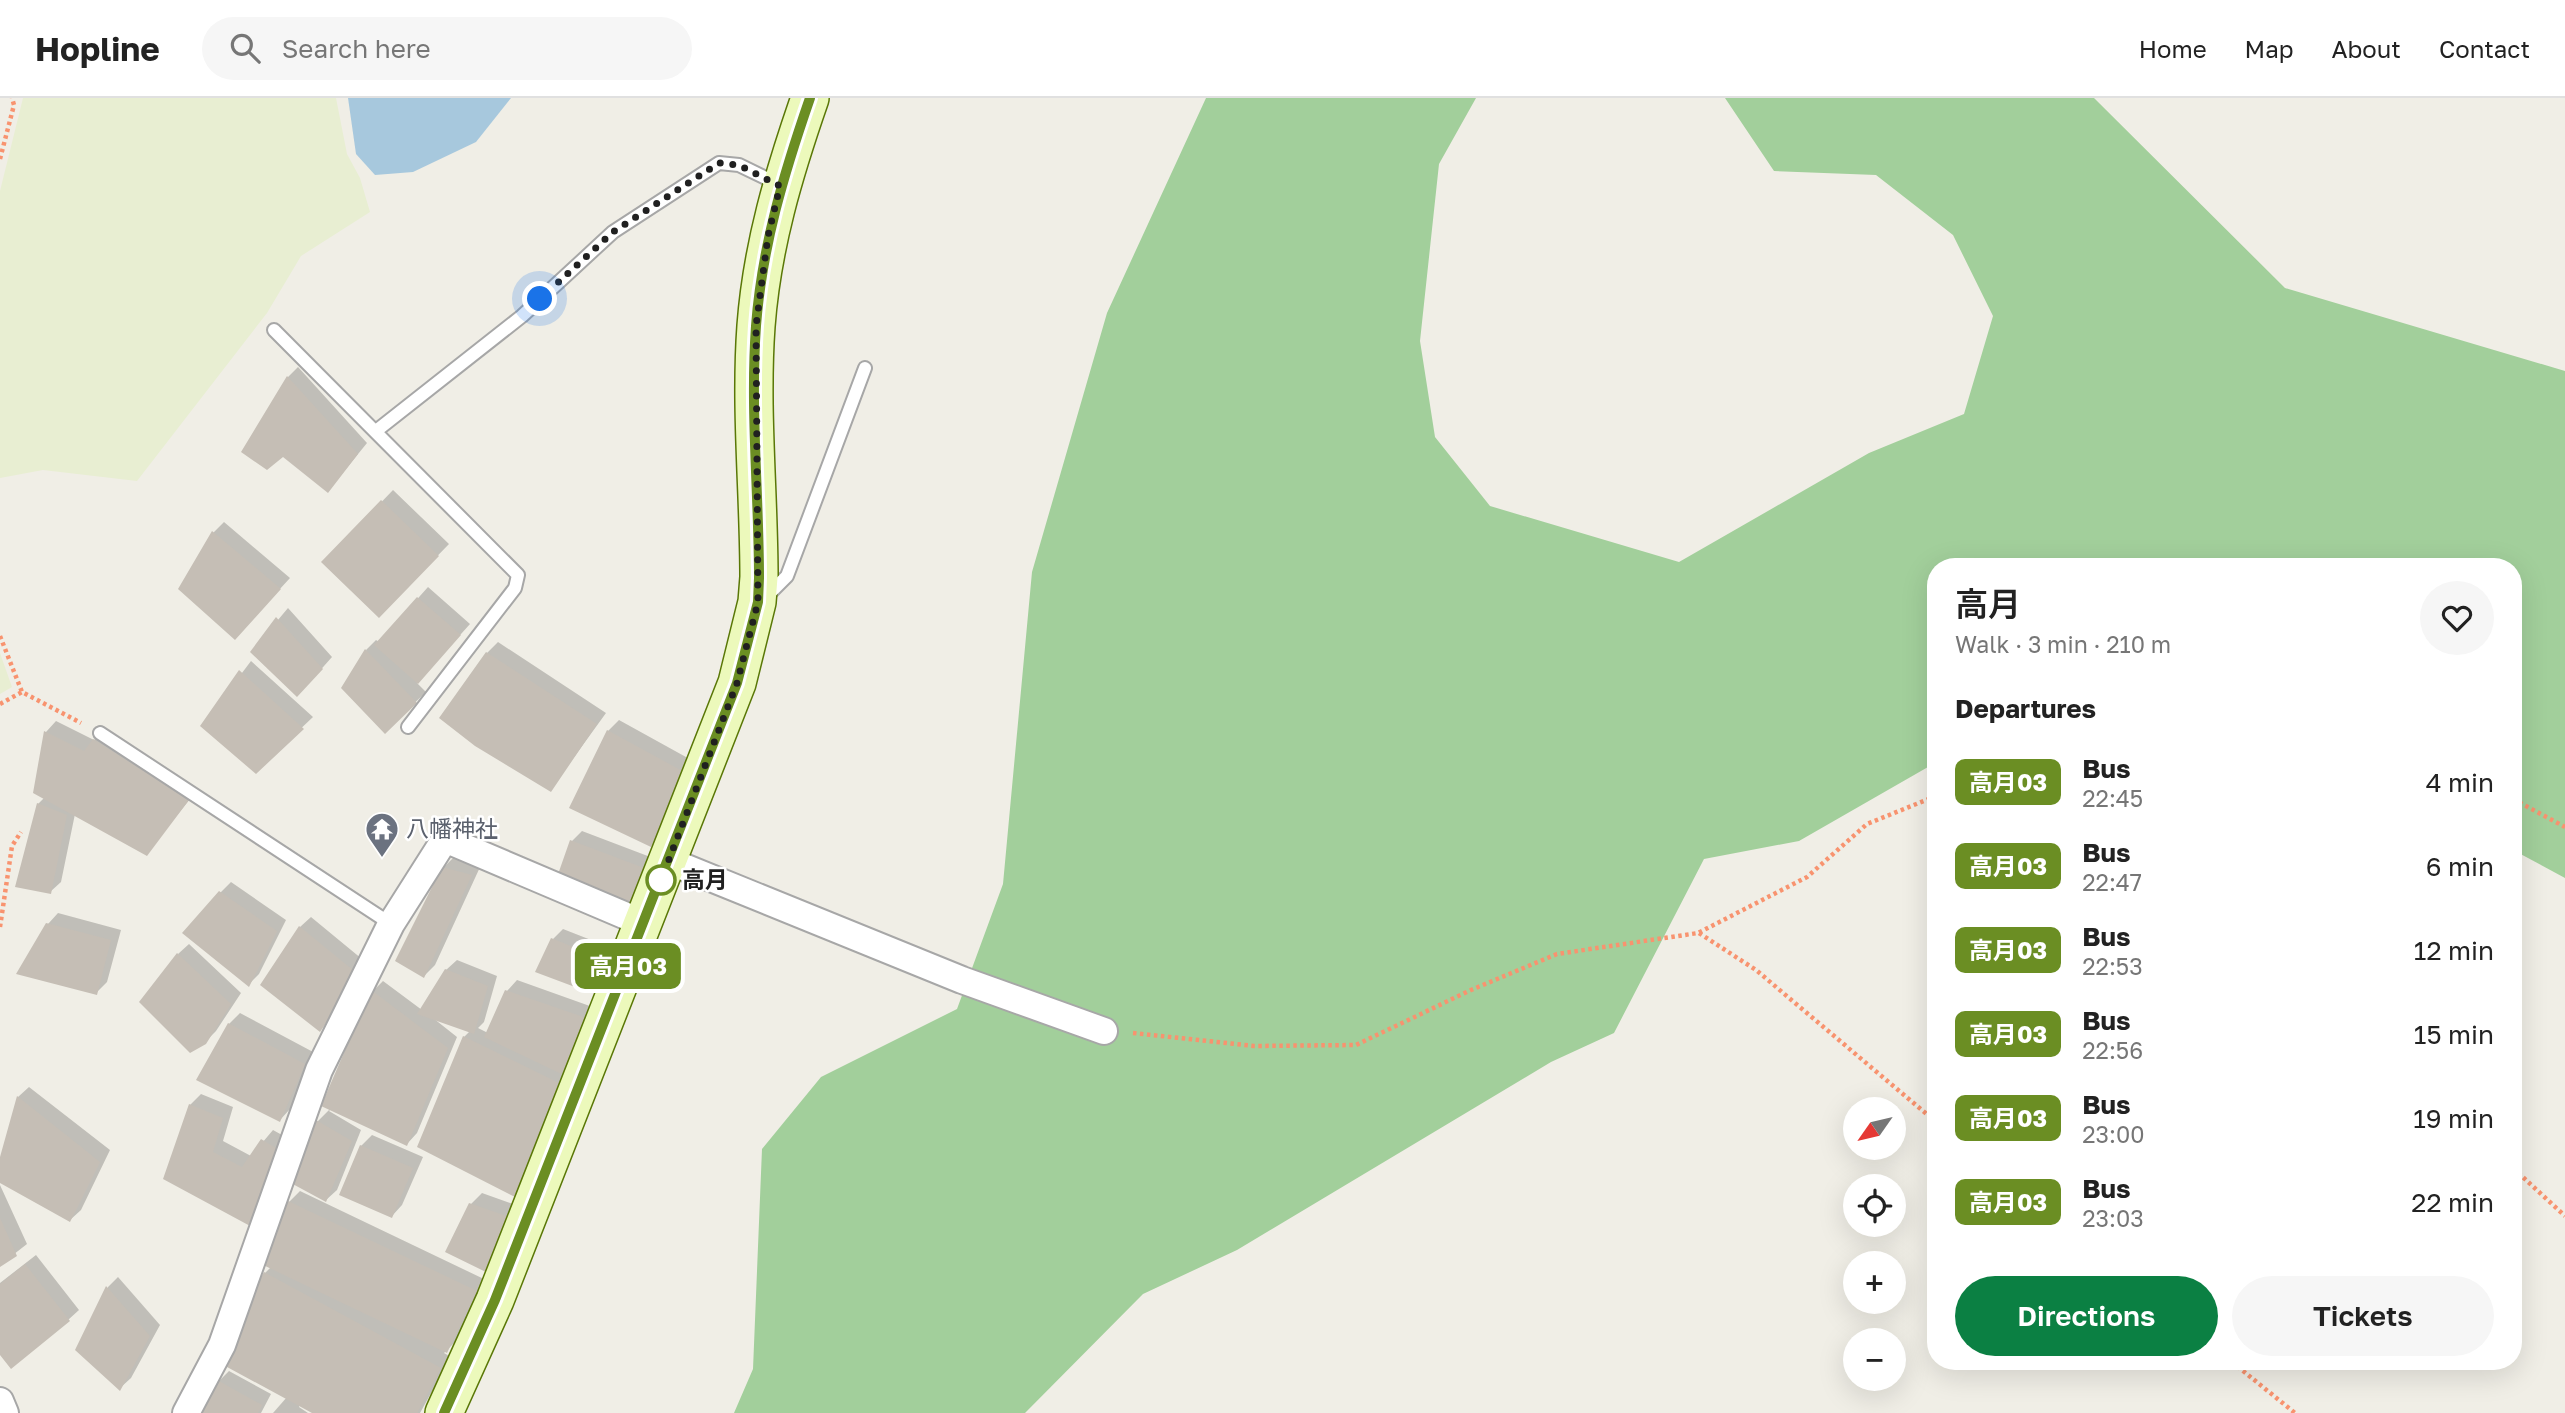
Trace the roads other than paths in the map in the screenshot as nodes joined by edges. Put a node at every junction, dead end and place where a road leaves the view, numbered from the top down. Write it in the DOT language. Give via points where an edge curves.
graph roads {
  1 [pos="810,98"];
  2 [pos="780,186"];
  3 [pos="274,330"];
  4 [pos="865,368"];
  5 [pos="376,431"];
  6 [pos="758,602"];
  7 [pos="408,727"];
  8 [pos="100,733"];
  9 [pos="669,860"];
  10 [pos="391,924"];
  11 [pos="645,924"];
  12 [pos="1104,1031"];
  13 [pos="0,1401"];
  14 [pos="5,1413"];
  15 [pos="186,1413"];
  16 [pos="444,1413"];
  1 -- 2 [label="main road"];
  2 -- 5 [label="lane" via="739,165 719,163 613,232 522,316"];
  2 -- 6 [label="main road" via="756,326"];
  3 -- 5 [label="lane"];
  4 -- 6 [label="lane" via="788,576"];
  5 -- 7 [label="lane" via="518,575 515,588"];
  6 -- 9 [label="main road" via="737,683"];
  8 -- 10 [label="lane"];
  9 -- 11 [label="main road"];
  9 -- 12 [label="street" via="962,980"];
  10 -- 11 [label="street" via="445,839"];
  10 -- 15 [label="street" via="319,1070 222,1345"];
  11 -- 16 [label="main road" via="495,1300"];
  13 -- 14 [label="street"];
}
